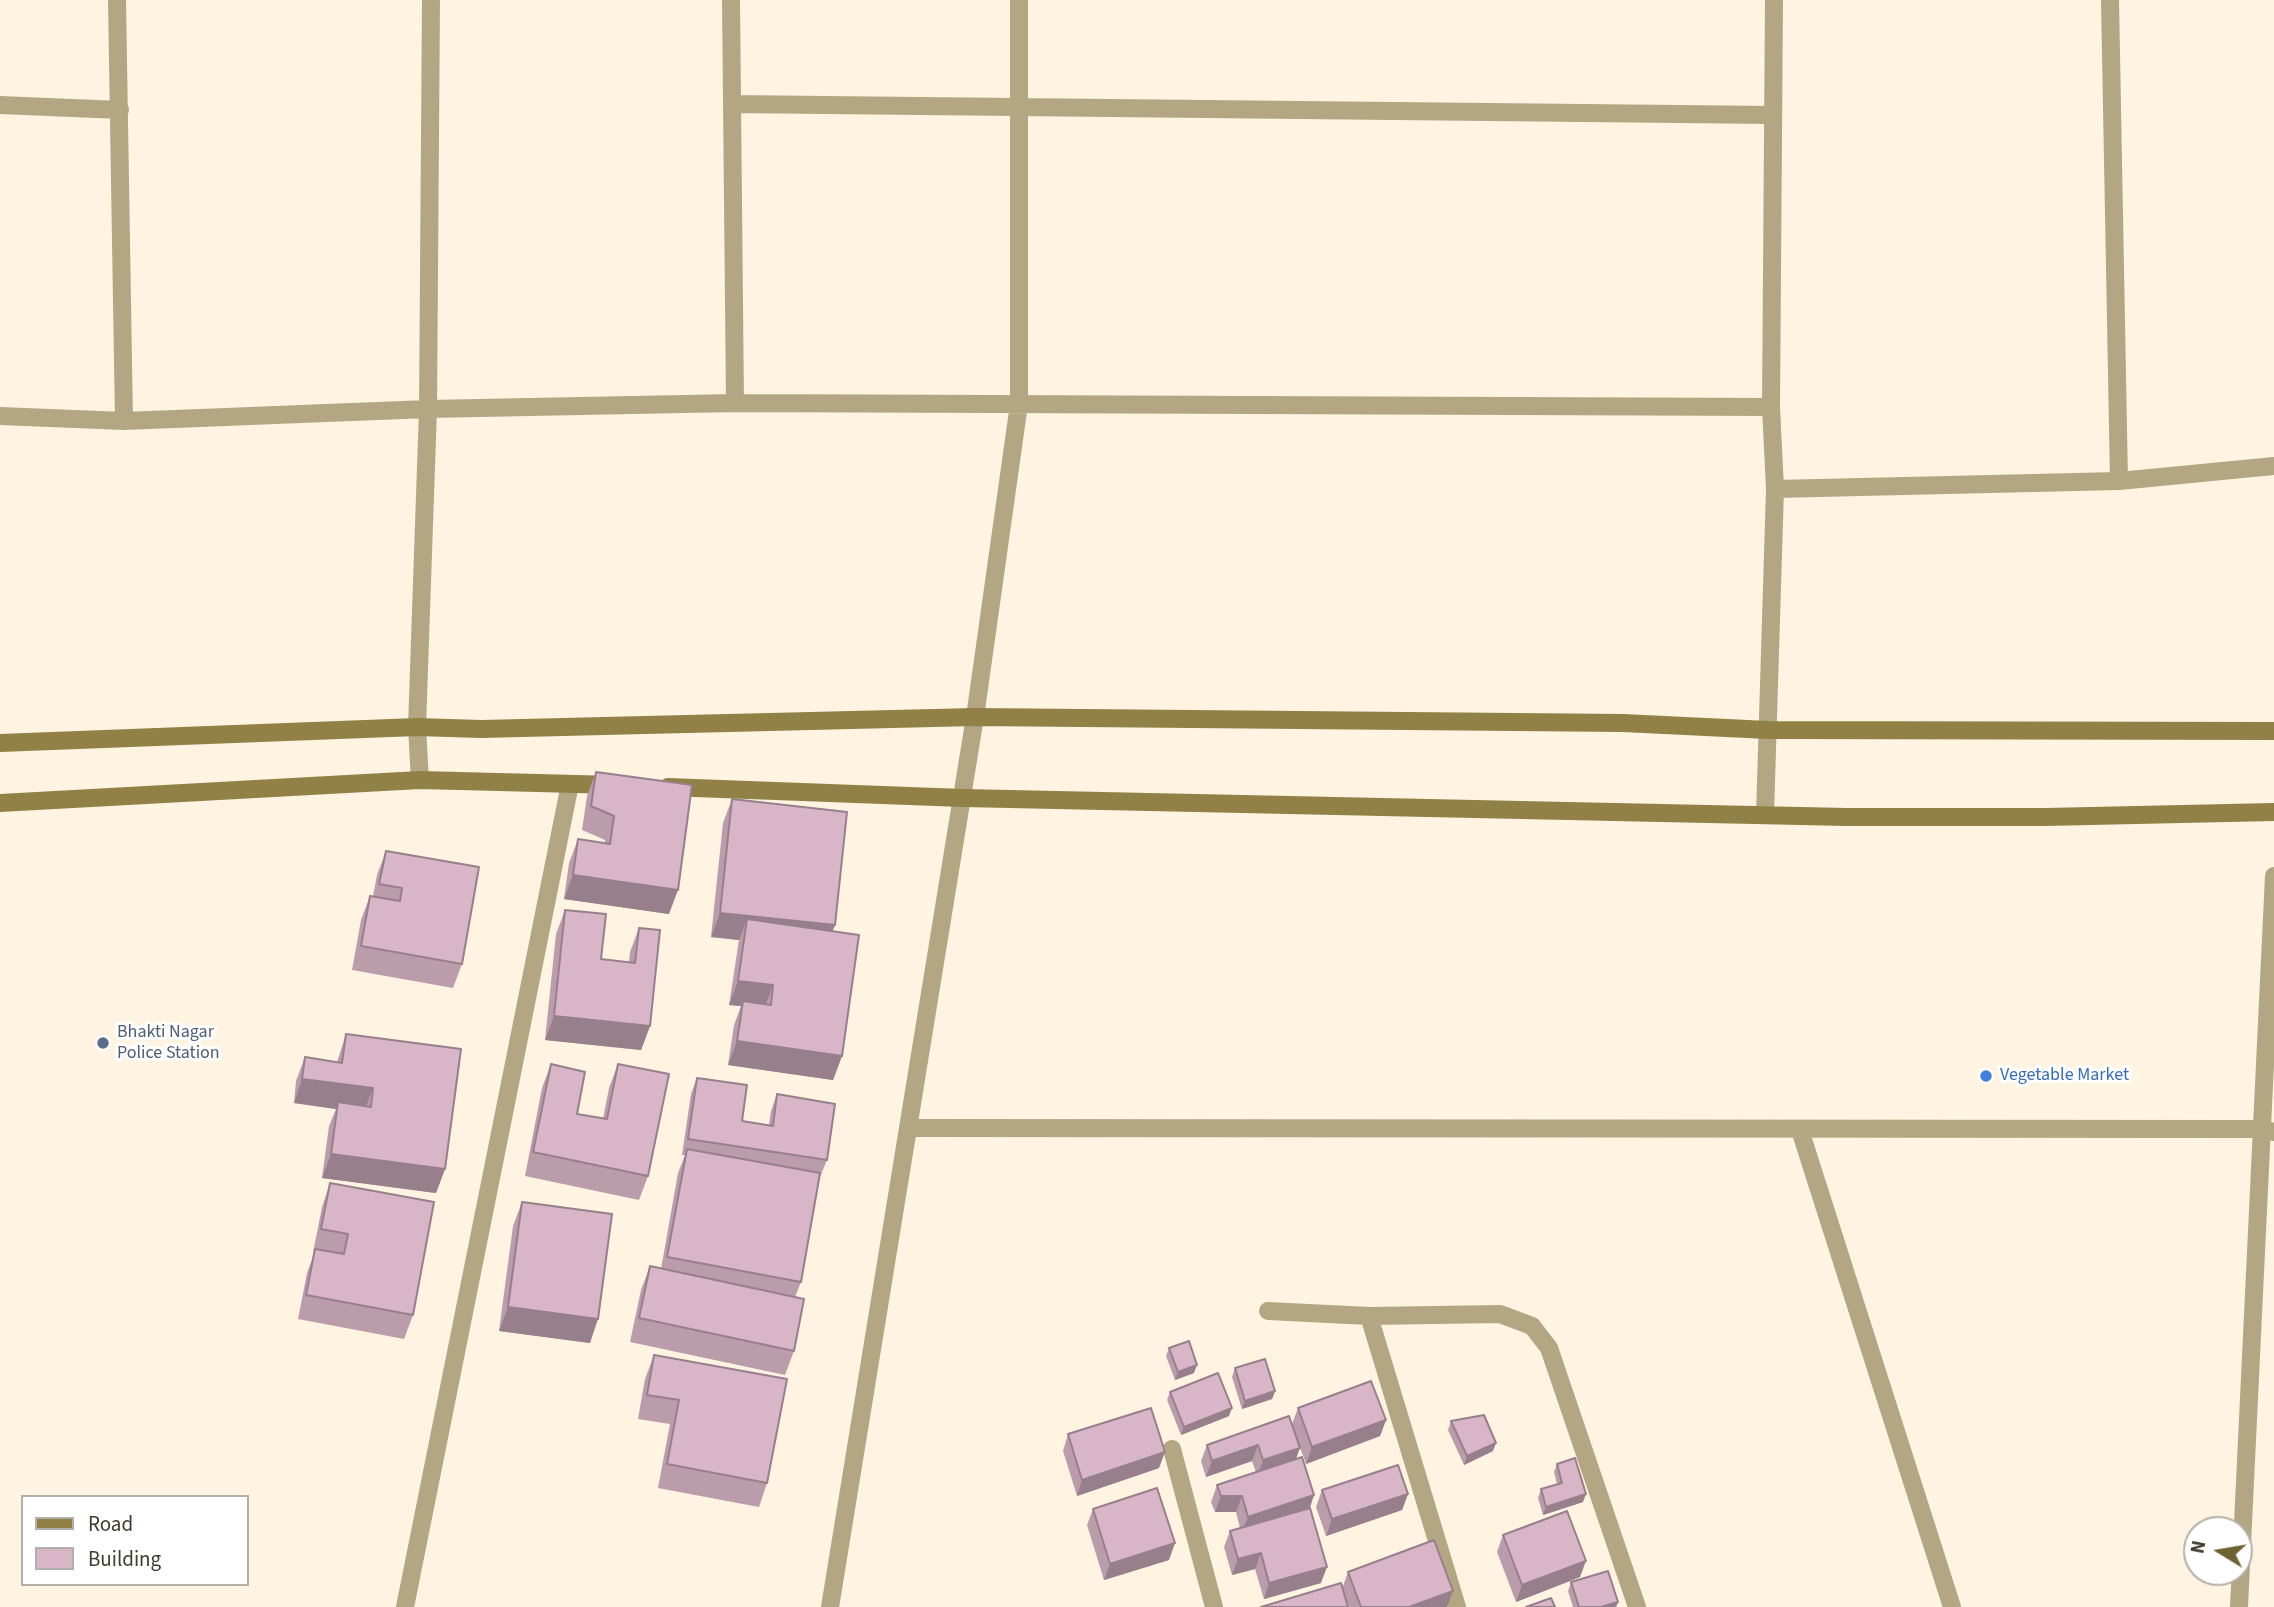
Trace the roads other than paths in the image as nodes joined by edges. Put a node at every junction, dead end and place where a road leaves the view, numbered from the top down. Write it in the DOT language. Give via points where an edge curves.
graph roads {
  1 [pos="117,0"];
  2 [pos="431,0"];
  3 [pos="732,0"];
  4 [pos="1019,0"];
  5 [pos="1774,0"];
  6 [pos="2110,0"];
  7 [pos="732,104"];
  8 [pos="0,105"];
  9 [pos="1019,107"];
  10 [pos="120,110"];
  11 [pos="1772,115"];
  12 [pos="735,403"];
  13 [pos="1019,404"];
  14 [pos="1771,407"];
  15 [pos="428,409"];
  16 [pos="0,416"];
  17 [pos="124,421"];
  18 [pos="2274,466"];
  19 [pos="2119,481"];
  20 [pos="1775,489"];
  21 [pos="975,718"];
  22 [pos="417,727"];
  23 [pos="1768,730"];
  24 [pos="2274,731"];
  25 [pos="0,743"];
  26 [pos="419,780"];
  27 [pos="570,784"];
  28 [pos="963,798"];
  29 [pos="0,803"];
  30 [pos="2274,812"];
  31 [pos="1765,815"];
  32 [pos="2274,876"];
  33 [pos="909,1128"];
  34 [pos="1800,1130"];
  35 [pos="2269,1131"];
  36 [pos="1268,1311"];
  37 [pos="1369,1316"];
  38 [pos="1172,1449"];
  39 [pos="405,1607"];
  40 [pos="830,1607"];
  41 [pos="1214,1607"];
  42 [pos="1457,1607"];
  43 [pos="1637,1607"];
  44 [pos="1952,1607"];
  45 [pos="2239,1607"];
  1 -- 10 [label="street"];
  2 -- 15 [label="street"];
  3 -- 7 [label="street"];
  4 -- 9 [label="street"];
  5 -- 11 [label="street"];
  6 -- 19 [label="street"];
  7 -- 9 [label="street"];
  7 -- 12 [label="street"];
  8 -- 10 [label="street"];
  9 -- 11 [label="street"];
  9 -- 13 [label="street"];
  10 -- 17 [label="street"];
  11 -- 14 [label="street"];
  12 -- 13 [label="street"];
  12 -- 15 [label="street"];
  13 -- 14 [label="street"];
  13 -- 21 [label="street"];
  14 -- 20 [label="street"];
  15 -- 17 [label="street"];
  15 -- 22 [label="street"];
  16 -- 17 [label="street"];
  18 -- 19 [label="street"];
  19 -- 20 [label="street"];
  20 -- 23 [label="street"];
  21 -- 22 [label="main road"];
  21 -- 23 [label="main road" via="1623,723"];
  21 -- 28 [label="street"];
  22 -- 25 [label="main road"];
  22 -- 26 [label="street"];
  23 -- 24 [label="main road"];
  23 -- 31 [label="street"];
  26 -- 27 [label="main road"];
  26 -- 29 [label="main road"];
  27 -- 28 [label="main road"];
  27 -- 39 [label="street"];
  28 -- 31 [label="main road"];
  28 -- 33 [label="street"];
  30 -- 31 [label="main road" via="2045,817"];
  32 -- 35 [label="street"];
  33 -- 34 [label="street"];
  33 -- 40 [label="street"];
  34 -- 35 [label="street"];
  34 -- 44 [label="street"];
  35 -- 45 [label="street"];
  36 -- 37 [label="street"];
  37 -- 42 [label="street"];
  37 -- 43 [label="street" via="1500,1314 1532,1326 1549,1348"];
  38 -- 41 [label="street"];
}
